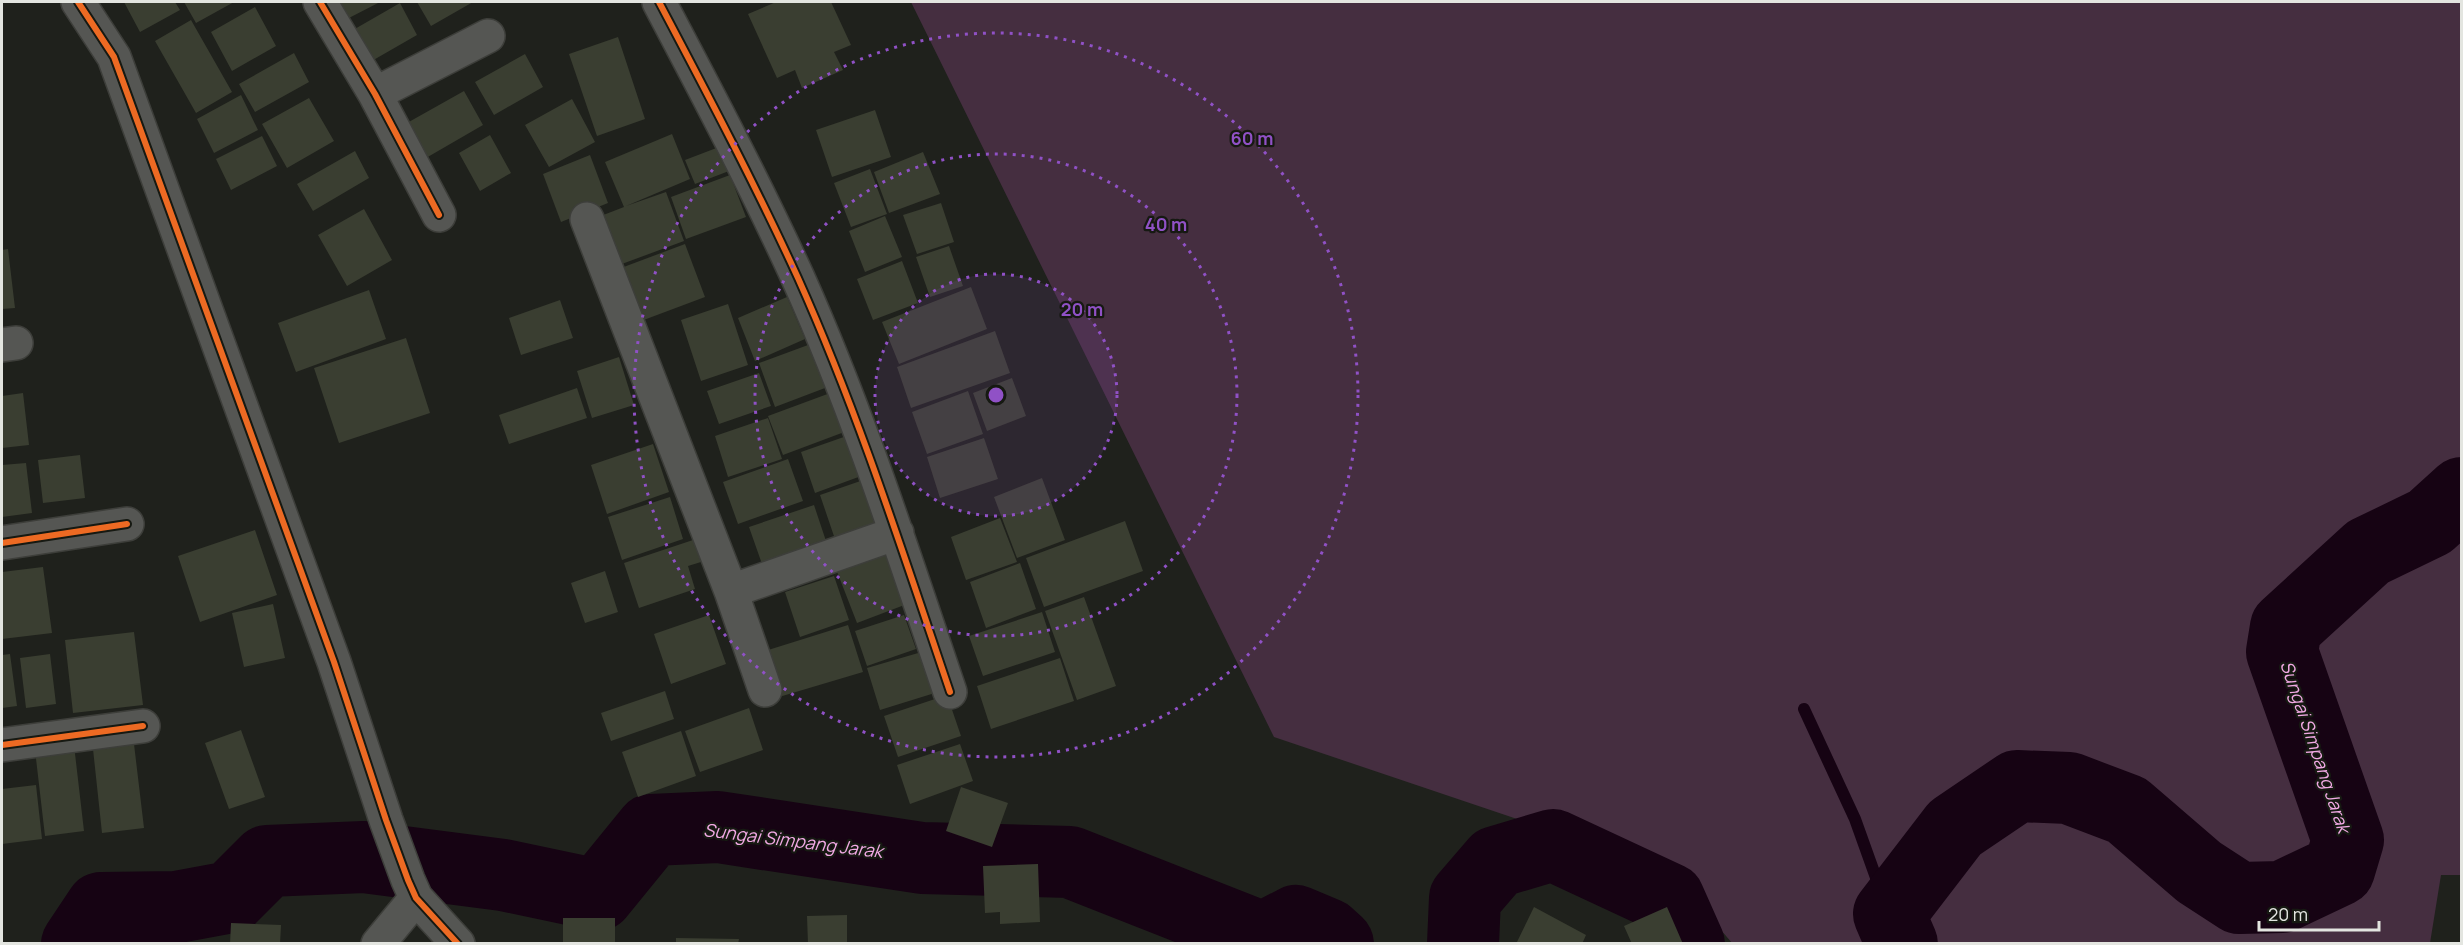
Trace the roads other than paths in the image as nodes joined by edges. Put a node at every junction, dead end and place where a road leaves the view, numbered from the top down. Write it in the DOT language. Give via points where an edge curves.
graph roads {
  1 [pos="78,2"];
  2 [pos="320,2"];
  3 [pos="659,2"];
  4 [pos="488,36"];
  5 [pos="375,94"];
  6 [pos="439,214"];
  7 [pos="587,219"];
  8 [pos="127,524"];
  9 [pos="897,533"];
  10 [pos="2,543"];
  11 [pos="731,591"];
  12 [pos="765,690"];
  13 [pos="950,692"];
  14 [pos="143,726"];
  15 [pos="2,745"];
  16 [pos="412,889"];
  17 [pos="378,944"];
  18 [pos="458,944"];
  1 -- 16 [label="street" via="114,57 334,662"];
  2 -- 5 [label="street"];
  3 -- 9 [label="street" via="732,141 798,280"];
  4 -- 5 [label="street"];
  5 -- 6 [label="street"];
  7 -- 11 [label="street"];
  8 -- 10 [label="street"];
  9 -- 11 [label="street"];
  9 -- 13 [label="street"];
  11 -- 12 [label="street"];
  14 -- 15 [label="street"];
  16 -- 17 [label="street"];
  16 -- 18 [label="street"];
}
